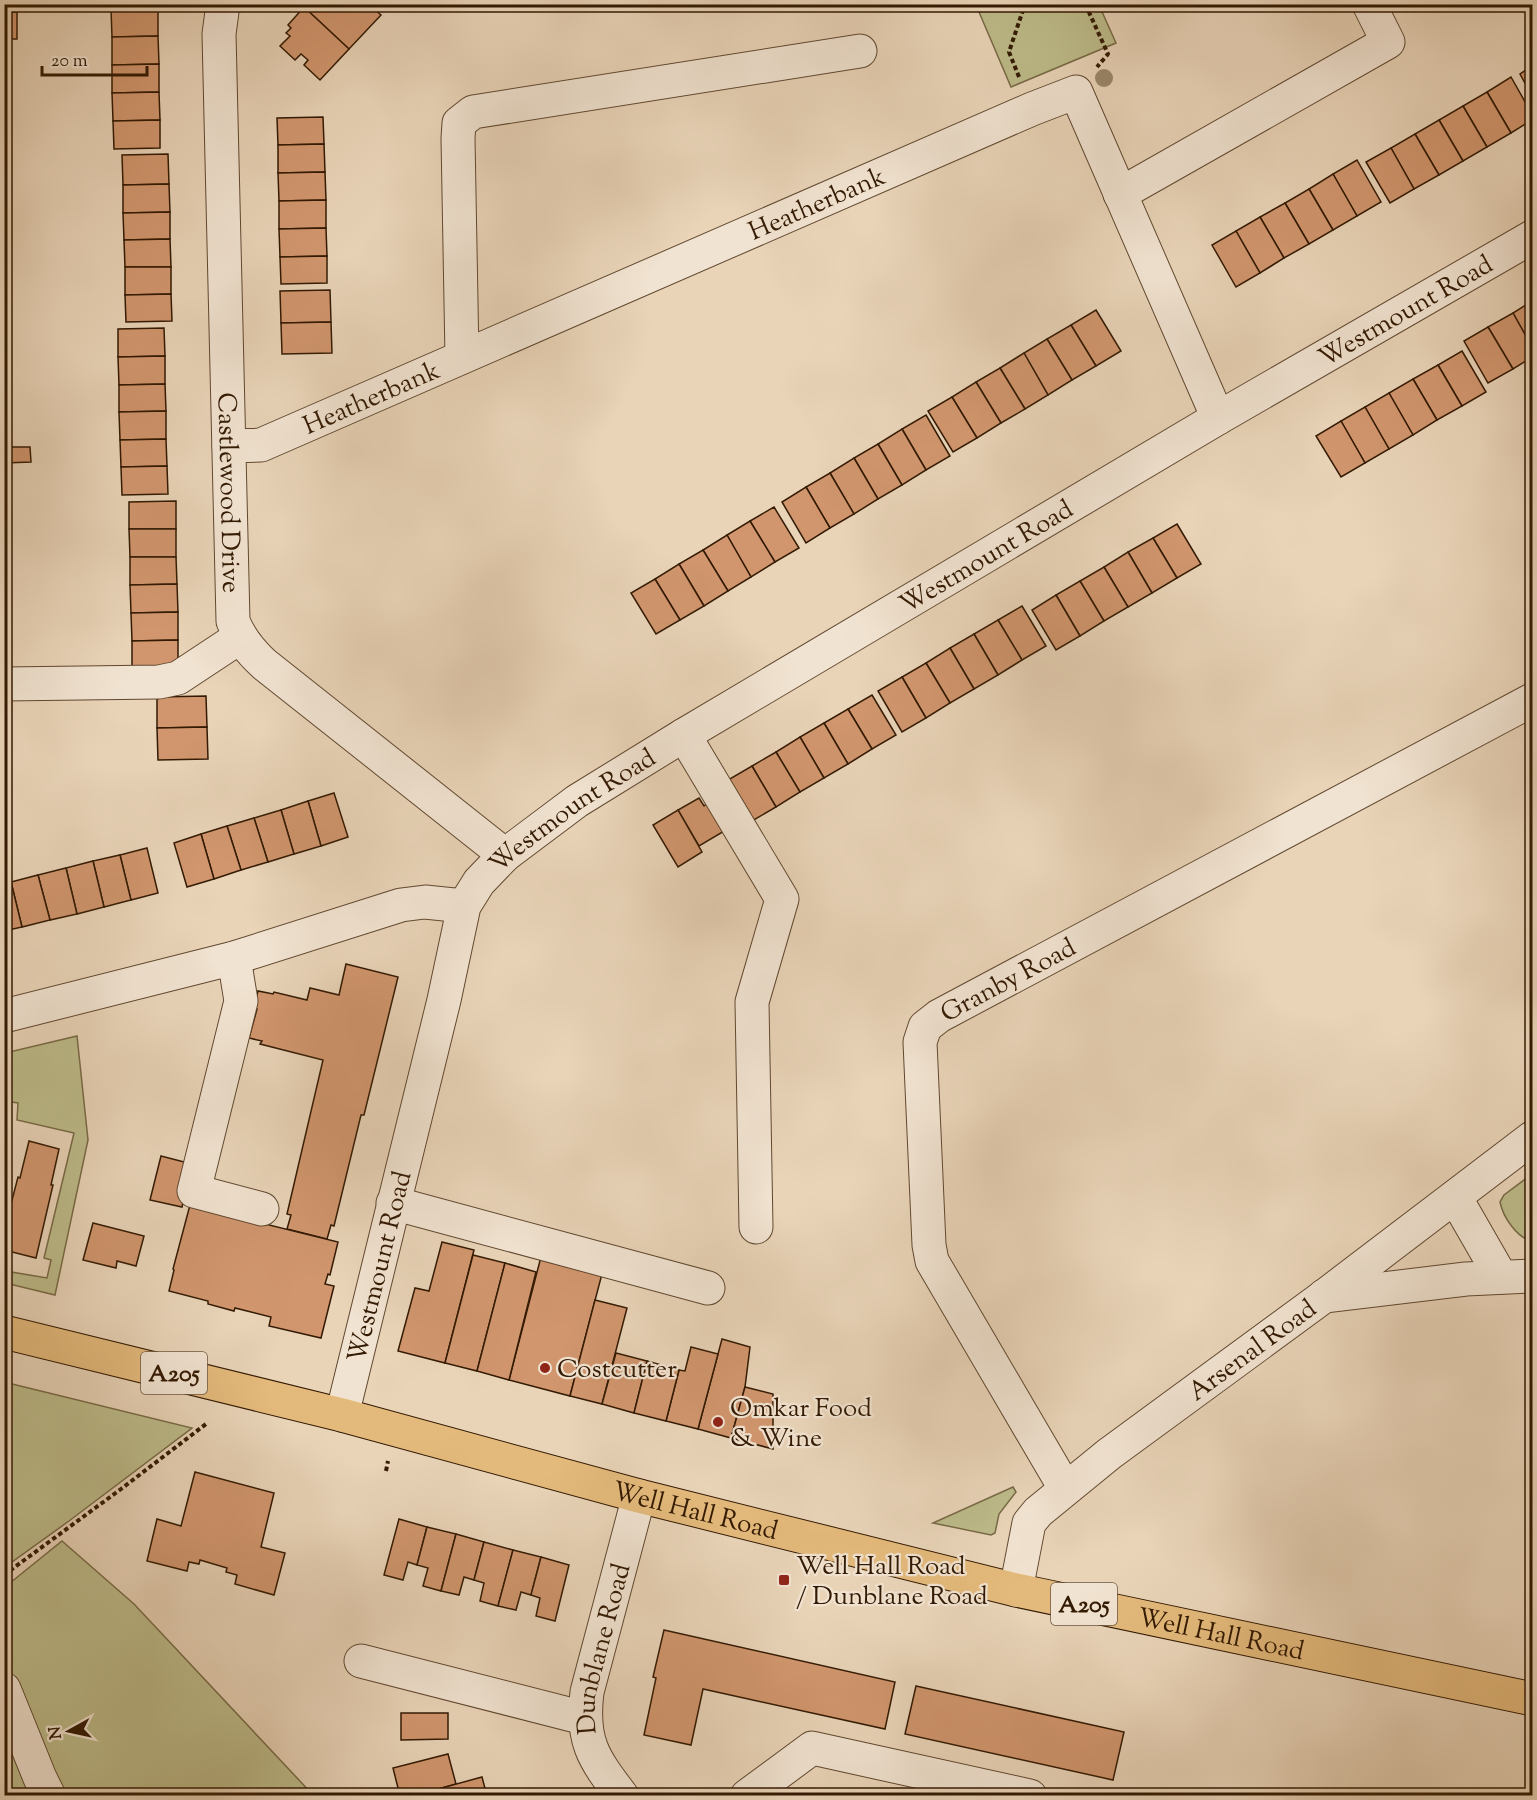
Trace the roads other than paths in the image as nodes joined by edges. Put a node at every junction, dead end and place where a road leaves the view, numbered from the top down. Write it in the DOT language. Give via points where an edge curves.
graph roads {
  1 [pos="223,4"];
  2 [pos="1369,4"];
  3 [pos="860,51"];
  4 [pos="1120,194"];
  5 [pos="1533,237"];
  6 [pos="462,357"];
  7 [pos="1218,418"];
  8 [pos="229,446"];
  9 [pos="240,637"];
  10 [pos="4,684"];
  11 [pos="1533,700"];
  12 [pos="684,735"];
  13 [pos="505,855"];
  14 [pos="464,906"];
  15 [pos="234,958"];
  16 [pos="4,1016"];
  17 [pos="1533,1138"];
  18 [pos="1455,1197"];
  19 [pos="393,1203"];
  20 [pos="262,1209"];
  21 [pos="756,1227"];
  22 [pos="1517,1276"];
  23 [pos="708,1288"];
  24 [pos="1323,1297"];
  25 [pos="4,1332"];
  26 [pos="342,1415"];
  27 [pos="1065,1488"];
  28 [pos="639,1496"];
  29 [pos="1016,1590"];
  30 [pos="361,1661"];
  31 [pos="4,1689"];
  32 [pos="1533,1699"];
  33 [pos="584,1718"];
  34 [pos="49,1796"];
  35 [pos="622,1796"];
  36 [pos="747,1796"];
  37 [pos="1030,1796"];
  1 -- 8 [label="street, Castlewood Drive" via="219,46"];
  2 -- 4 [label="street" via="1388,42"];
  3 -- 6 [label="street" via="473,112 459,123 458,138"];
  4 -- 6 [label="street, Heatherbank" via="1076,92"];
  4 -- 7 [label="street"];
  5 -- 7 [label="street, Westmount Road"];
  6 -- 8 [label="street, Heatherbank" via="261,445"];
  7 -- 12 [label="street, Westmount Road"];
  8 -- 9 [label="street, Castlewood Drive" via="233,621"];
  9 -- 10 [label="street" via="178,678 159,682"];
  9 -- 13 [label="street, Castlewood Drive" via="264,664"];
  11 -- 27 [label="street, Granby Road" via="939,1016 925,1027 920,1042 932,1261"];
  12 -- 13 [label="street, Westmount Road" via="577,801"];
  12 -- 21 [label="street" via="782,899 752,1002"];
  13 -- 14 [label="street, Westmount Road" via="479,882"];
  14 -- 15 [label="street" via="425,902 401,905"];
  14 -- 19 [label="street, Westmount Road"];
  15 -- 16 [label="street"];
  15 -- 20 [label="street" via="241,1001 194,1191"];
  17 -- 18 [label="street, Arsenal Road"];
  18 -- 22 [label="street"];
  18 -- 24 [label="street, Arsenal Road"];
  19 -- 23 [label="street"];
  19 -- 26 [label="street, Westmount Road"];
  22 -- 24 [label="street"];
  24 -- 27 [label="street, Arsenal Road"];
  25 -- 26 [label="highway, Well Hall Road / A205"];
  26 -- 28 [label="highway, Well Hall Road / A205"];
  27 -- 29 [label="street, Arsenal Road" via="1029,1523"];
  28 -- 29 [label="highway, Well Hall Road / A205"];
  28 -- 33 [label="street, Dunblane Road" via="587,1692"];
  29 -- 32 [label="highway, Well Hall Road / A205"];
  30 -- 33 [label="street"];
  31 -- 34 [label="street"];
  33 -- 35 [label="street, Dunblane Road" via="590,1748"];
  36 -- 37 [label="street" via="812,1748"];
}
